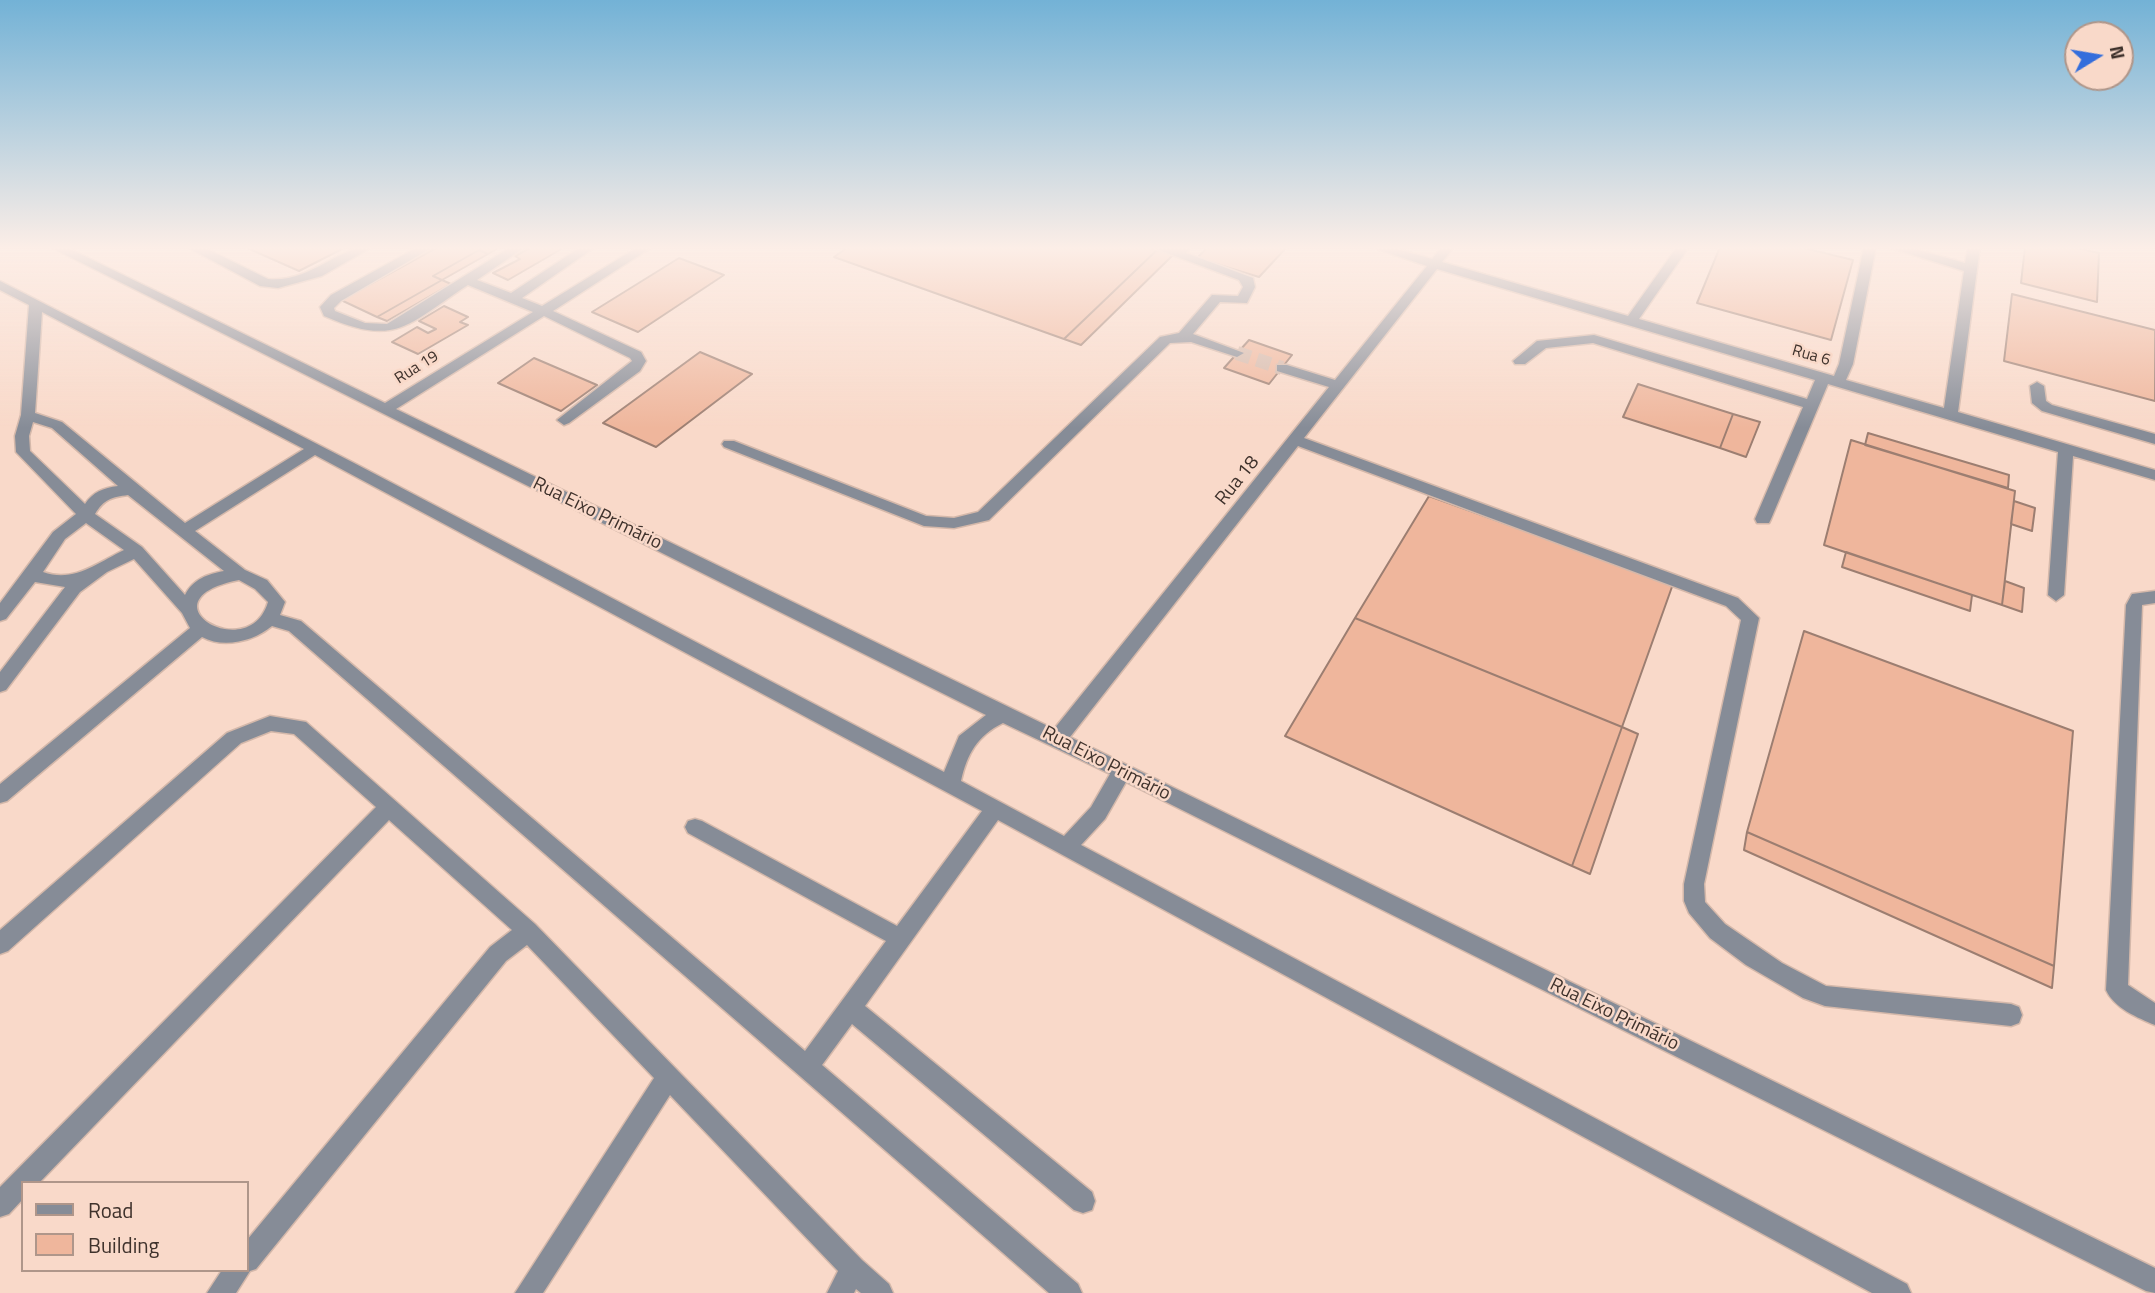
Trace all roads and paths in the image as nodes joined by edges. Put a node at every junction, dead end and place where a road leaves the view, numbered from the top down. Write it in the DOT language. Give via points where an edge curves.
graph roads {
  1 [pos="36,307"];
  2 [pos="42,307"];
  3 [pos="179,307"];
  4 [pos="327,307"];
  5 [pos="425,307"];
  6 [pos="535,307"];
  7 [pos="549,307"];
  8 [pos="1209,307"];
  9 [pos="1401,307"];
  10 [pos="1584,307"];
  11 [pos="1641,307"];
  12 [pos="1858,307"];
  13 [pos="1965,307"];
  14 [pos="543,311"];
  15 [pos="1631,321"];
  16 [pos="1184,336"];
  17 [pos="1237,354"];
  18 [pos="1520,361"];
  19 [pos="1282,368"];
  20 [pos="1823,378"];
  21 [pos="1838,382"];
  22 [pos="1339,386"];
  23 [pos="2037,386"];
  24 [pos="1811,405"];
  25 [pos="386,409"];
  26 [pos="28,415"];
  27 [pos="1950,415"];
  28 [pos="564,420"];
  29 [pos="2155,439"];
  30 [pos="1296,440"];
  31 [pos="729,444"];
  32 [pos="314,449"];
  33 [pos="2066,449"];
  34 [pos="2155,475"];
  35 [pos="131,489"];
  36 [pos="86,515"];
  37 [pos="1763,519"];
  38 [pos="184,531"];
  39 [pos="136,551"];
  40 [pos="31,573"];
  41 [pos="239,575"];
  42 [pos="87,577"];
  43 [pos="2056,595"];
  44 [pos="2155,597"];
  45 [pos="187,608"];
  46 [pos="0,615"];
  47 [pos="270,619"];
  48 [pos="201,629"];
  49 [pos="0,685"];
  50 [pos="1003,715"];
  51 [pos="1058,739"];
  52 [pos="1121,772"];
  53 [pos="950,785"];
  54 [pos="0,795"];
  55 [pos="389,807"];
  56 [pos="994,810"];
  57 [pos="695,827"];
  58 [pos="1066,847"];
  59 [pos="528,931"];
  60 [pos="900,938"];
  61 [pos="0,944"];
  62 [pos="849,1006"];
  63 [pos="2155,1014"];
  64 [pos="2011,1015"];
  65 [pos="807,1067"];
  66 [pos="668,1077"];
  67 [pos="23,1181"];
  68 [pos="21,1184"];
  69 [pos="1083,1201"];
  70 [pos="0,1205"];
  71 [pos="248,1259"];
  72 [pos="853,1269"];
  73 [pos="236,1272"];
  74 [pos="2155,1282"];
  75 [pos="220,1293"];
  76 [pos="528,1293"];
  77 [pos="840,1293"];
  78 [pos="880,1293"];
  79 [pos="1069,1293"];
  80 [pos="1898,1293"];
  1 -- 26 [label="street"];
  2 -- 32 [label="street"];
  3 -- 25 [label="street, Rua Eixo Primário"];
  4 -- 5 [label="street" via="329,313 369,330 396,326"];
  6 -- 14 [label="street"];
  7 -- 14 [label="street, Rua 19"];
  8 -- 16 [label="street"];
  9 -- 22 [label="street, Rua 18"];
  10 -- 15 [label="street, Rua 6"];
  11 -- 15 [label="street"];
  12 -- 21 [label="street"];
  13 -- 27 [label="street"];
  14 -- 25 [label="street, Rua 19"];
  14 -- 28 [label="street" via="636,355 639,361"];
  15 -- 20 [label="street, Rua 6"];
  16 -- 17 [label="street"];
  16 -- 31 [label="street" via="1165,340 983,516 954,523 925,521"];
  18 -- 24 [label="street" via="1542,344 1594,340"];
  19 -- 22 [label="street"];
  20 -- 21 [label="street, Rua 6"];
  20 -- 24 [label="street"];
  21 -- 27 [label="street, Rua 6"];
  22 -- 30 [label="street, Rua 18"];
  23 -- 29 [label="street" via="2039,403 2047,408"];
  24 -- 37 [label="street"];
  25 -- 50 [label="street, Rua Eixo Primário"];
  26 -- 35 [label="street" via="57,425"];
  26 -- 36 [label="street" via="23,452"];
  27 -- 33 [label="street, Rua 6"];
  30 -- 51 [label="street, Rua 18"];
  30 -- 64 [label="street" via="1742,608 1750,618 1694,884 1695,904 1712,928 1802,988 1825,996"];
  32 -- 38 [label="street"];
  32 -- 53 [label="street"];
  33 -- 34 [label="street, Rua 6"];
  33 -- 43 [label="street"];
  35 -- 36 [label="street" via="96,499"];
  35 -- 38 [label="street"];
  36 -- 39 [label="street"];
  36 -- 40 [label="street" via="59,536"];
  38 -- 41 [label="street"];
  39 -- 42 [label="street"];
  39 -- 45 [label="street"];
  40 -- 42 [label="street" via="55,582"];
  40 -- 46 [label="street"];
  41 -- 45 [label="street" via="204,585"];
  41 -- 47 [label="street" via="249,576 274,596 277,602"];
  42 -- 49 [label="street"];
  44 -- 63 [label="street" via="2138,598 2134,605 2117,990"];
  45 -- 48 [label="street"];
  47 -- 48 [label="street" via="236,637 214,636"];
  47 -- 65 [label="street" via="295,626"];
  48 -- 54 [label="street"];
  50 -- 51 [label="street, Rua Eixo Primário"];
  50 -- 53 [label="street" via="979,725 957,752"];
  51 -- 52 [label="street, Rua Eixo Primário"];
  52 -- 58 [label="street" via="1101,811"];
  52 -- 74 [label="street, Rua Eixo Primário"];
  53 -- 56 [label="street"];
  55 -- 59 [label="street"];
  55 -- 61 [label="street" via="299,726 259,726 223,746"];
  55 -- 67 [label="street"];
  56 -- 58 [label="street"];
  56 -- 60 [label="street"];
  57 -- 60 [label="street"];
  58 -- 80 [label="street"];
  59 -- 66 [label="street"];
  59 -- 71 [label="street" via="498,954"];
  60 -- 62 [label="street"];
  62 -- 65 [label="street"];
  62 -- 69 [label="street"];
  65 -- 79 [label="street"];
  66 -- 72 [label="street"];
  66 -- 76 [label="street"];
  68 -- 70 [label="street"];
  72 -- 77 [label="street"];
  72 -- 78 [label="street"];
  73 -- 75 [label="street"];
}
